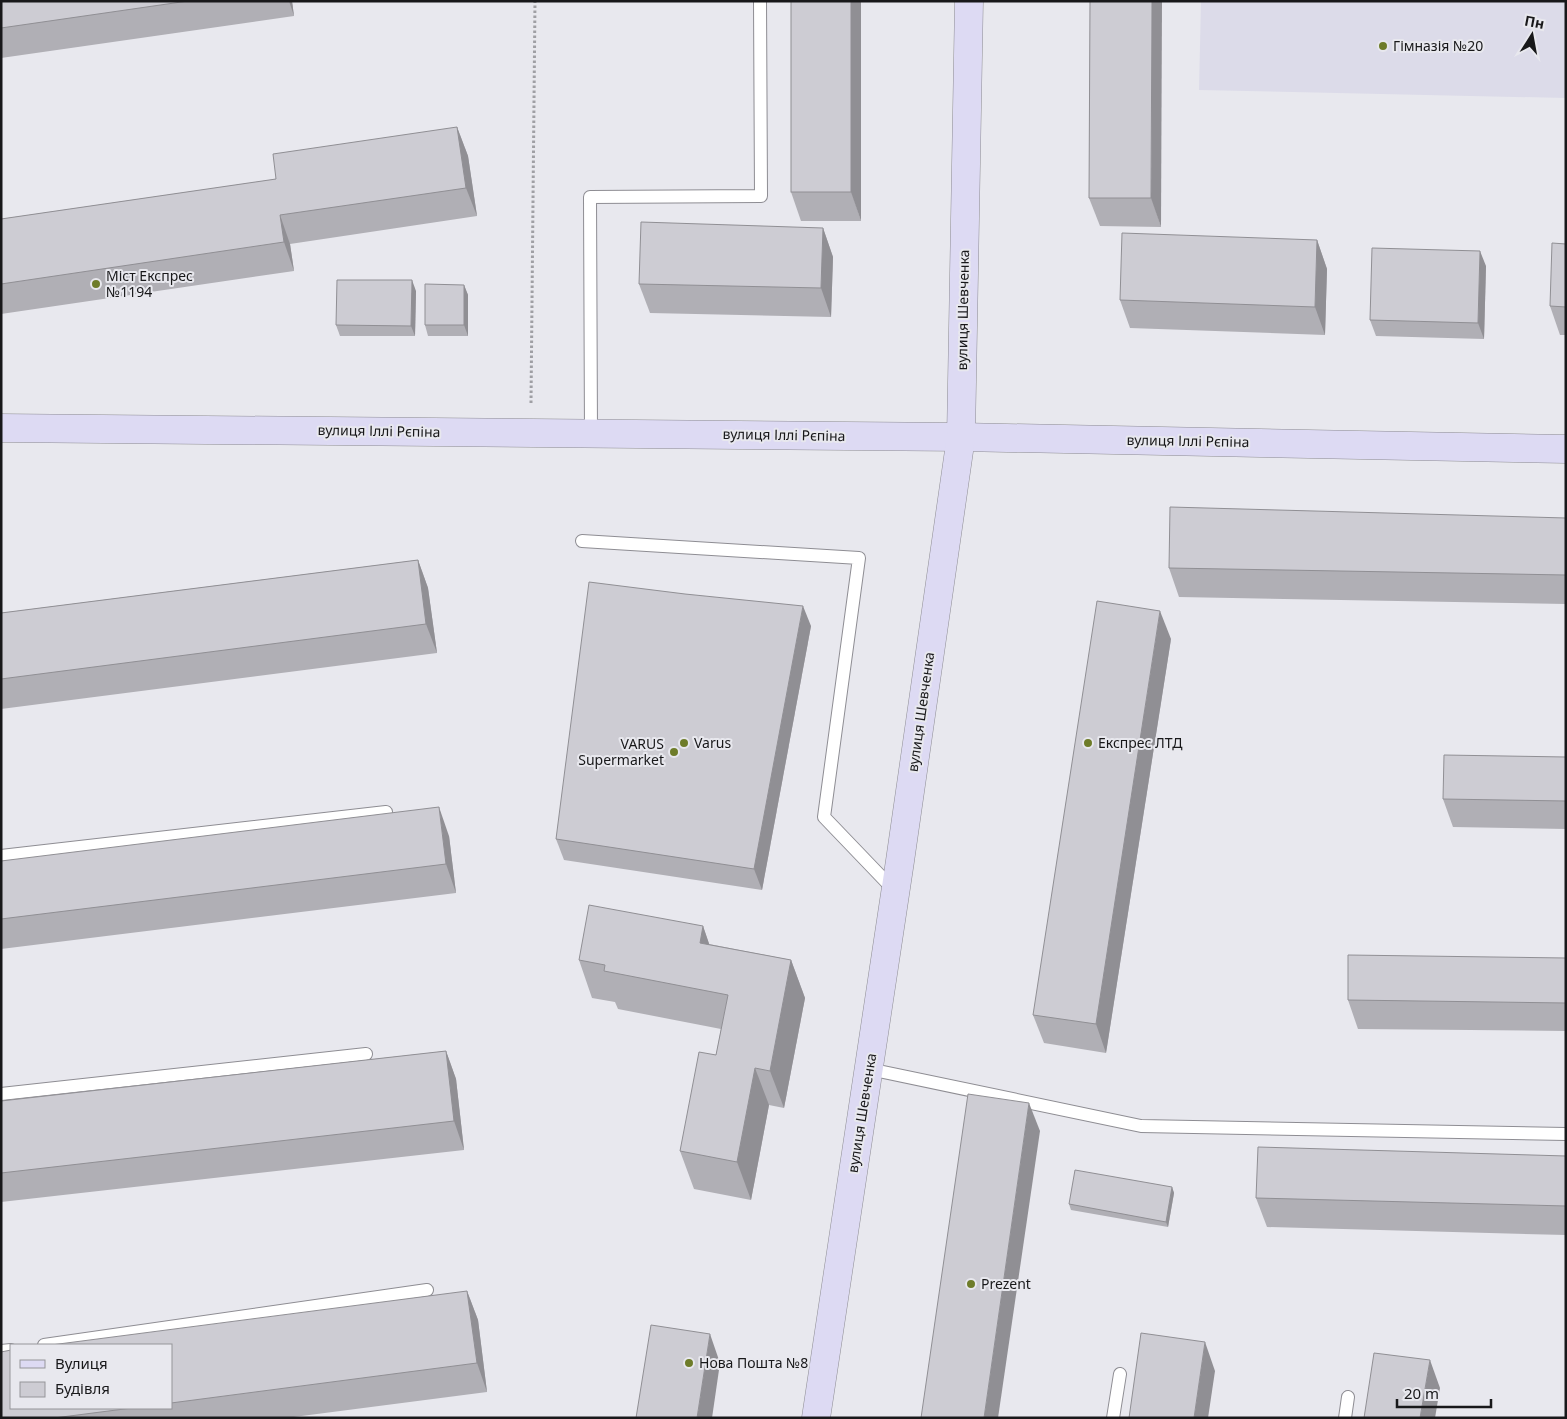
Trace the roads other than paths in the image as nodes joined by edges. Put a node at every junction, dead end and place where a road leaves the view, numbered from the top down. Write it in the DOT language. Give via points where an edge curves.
graph roads {
  1 [pos="760,1"];
  2 [pos="969,1"];
  3 [pos="1,428"];
  4 [pos="592,433"];
  5 [pos="961,437"];
  6 [pos="1566,449"];
  7 [pos="582,541"];
  8 [pos="386,812"];
  9 [pos="1,856"];
  10 [pos="895,891"];
  11 [pos="366,1054"];
  12 [pos="869,1069"];
  13 [pos="1,1094"];
  14 [pos="1566,1134"];
  15 [pos="427,1290"];
  16 [pos="51,1344"];
  17 [pos="1120,1374"];
  18 [pos="1348,1397"];
  19 [pos="816,1418"];
  20 [pos="1113,1418"];
  21 [pos="1344,1418"];
  1 -- 4 [label="lane" via="761,196 590,197"];
  2 -- 5 [label="street, вулиця Шевченка"];
  3 -- 4 [label="street, вулиця Іллі Рєпіна"];
  4 -- 5 [label="street, вулиця Іллі Рєпіна"];
  5 -- 6 [label="street, вулиця Іллі Рєпіна"];
  5 -- 10 [label="street, вулиця Шевченка"];
  7 -- 10 [label="lane" via="859,558 824,817"];
  8 -- 9 [label="lane"];
  10 -- 12 [label="street, вулиця Шевченка"];
  11 -- 13 [label="lane"];
  12 -- 14 [label="lane" via="1141,1126"];
  12 -- 19 [label="street, вулиця Шевченка"];
  15 -- 16 [label="lane"];
  17 -- 20 [label="lane"];
  18 -- 21 [label="lane"];
}
